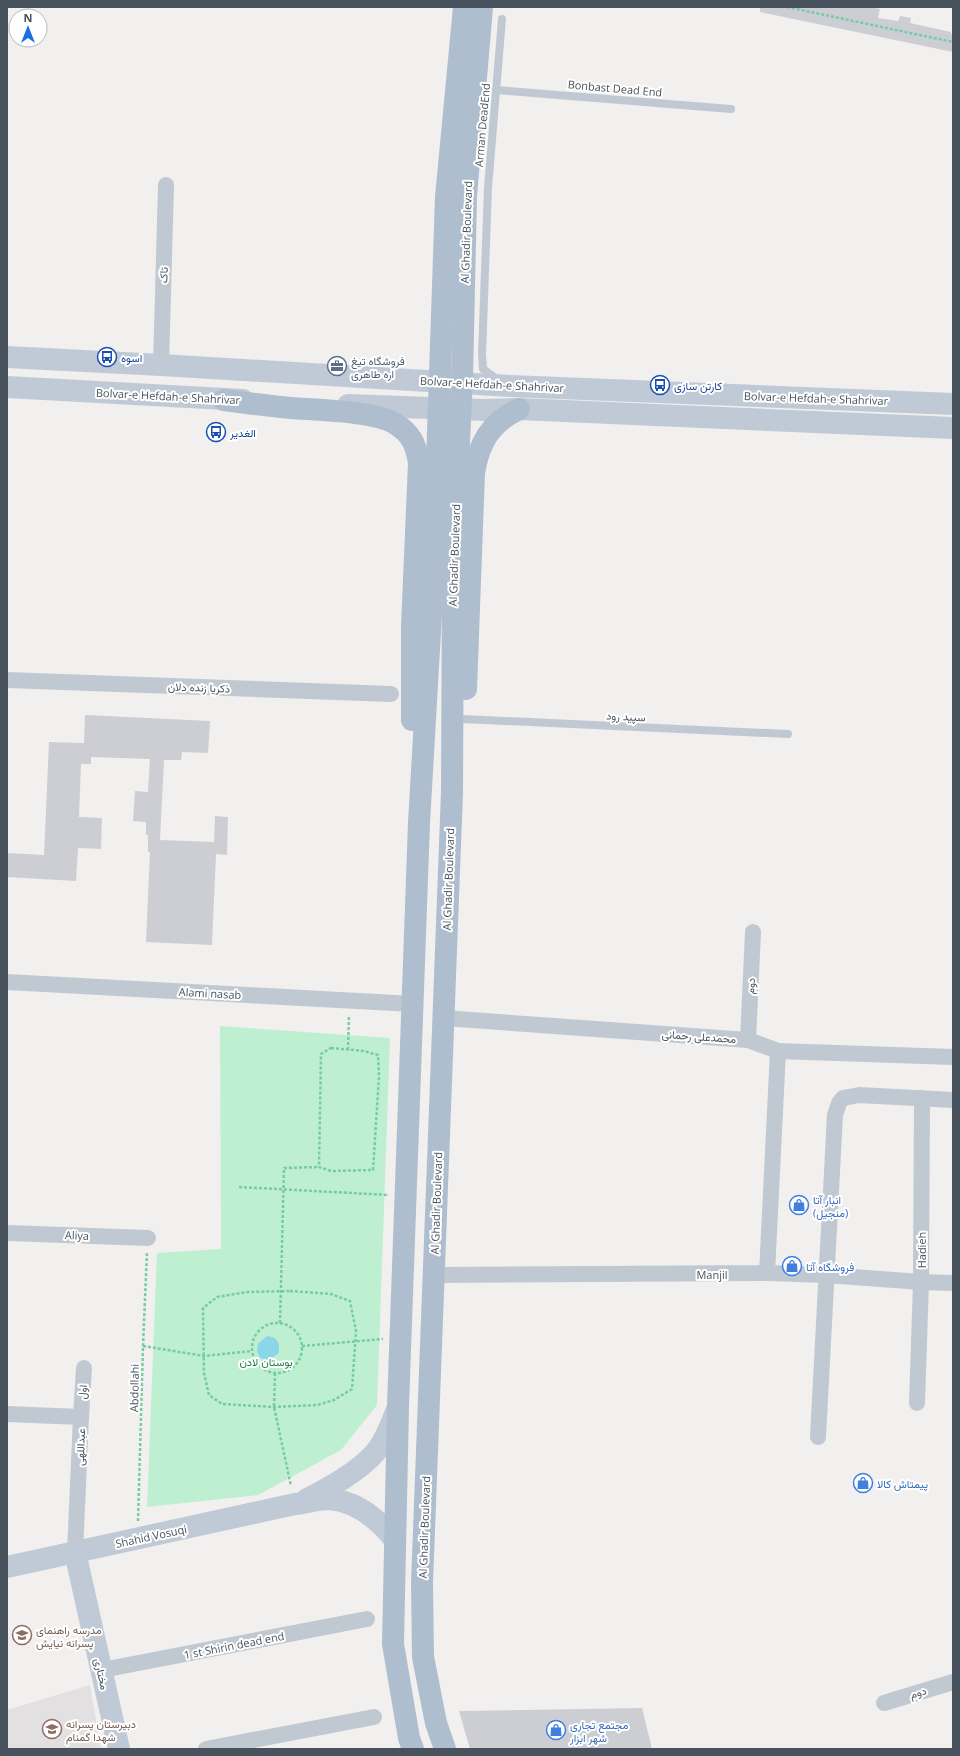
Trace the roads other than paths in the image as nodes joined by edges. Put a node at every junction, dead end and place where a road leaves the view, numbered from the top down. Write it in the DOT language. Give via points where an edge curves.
graph roads {
  1 [pos="464,7"];
  2 [pos="482,7"];
  3 [pos="502,19"];
  4 [pos="496,90"];
  5 [pos="731,109"];
  6 [pos="166,185"];
  7 [pos="7,357"];
  8 [pos="161,365"];
  9 [pos="510,386"];
  10 [pos="7,387"];
  11 [pos="224,400"];
  12 [pos="953,404"];
  13 [pos="519,409"];
  14 [pos="953,428"];
  15 [pos="7,680"];
  16 [pos="391,694"];
  17 [pos="462,719"];
  18 [pos="788,734"];
  19 [pos="452,792"];
  20 [pos="419,823"];
  21 [pos="753,932"];
  22 [pos="7,982"];
  23 [pos="413,1004"];
  24 [pos="443,1018"];
  25 [pos="748,1040"];
  26 [pos="778,1051"];
  27 [pos="953,1057"];
  28 [pos="922,1098"];
  29 [pos="953,1100"];
  30 [pos="7,1233"];
  31 [pos="148,1238"];
  32 [pos="767,1274"];
  33 [pos="433,1275"];
  34 [pos="826,1275"];
  35 [pos="921,1282"];
  36 [pos="953,1282"];
  37 [pos="84,1368"];
  38 [pos="917,1403"];
  39 [pos="398,1406"];
  40 [pos="7,1414"];
  41 [pos="81,1417"];
  42 [pos="818,1437"];
  43 [pos="295,1504"];
  44 [pos="395,1540"];
  45 [pos="76,1552"];
  46 [pos="7,1567"];
  47 [pos="367,1619"];
  48 [pos="102,1670"];
  49 [pos="953,1682"];
  50 [pos="884,1703"];
  51 [pos="374,1717"];
  52 [pos="119,1749"];
  53 [pos="206,1749"];
  54 [pos="413,1749"];
  55 [pos="445,1749"];
  1 -- 20 [label="main road, Al Ghadir Boulevard" via="446,197 433,580"];
  2 -- 19 [label="main road, Al Ghadir Boulevard" via="466,196 462,377 453,575"];
  3 -- 4 [label="lane, Arman DeadEnd"];
  4 -- 5 [label="lane, Bonbast Dead End"];
  4 -- 9 [label="lane, Arman DeadEnd" via="488,188 483,369"];
  6 -- 8 [label="street, تاک"];
  7 -- 8 [label="main road, Bolvar-e Hefdah-e Shahrivar"];
  8 -- 9 [label="main road, Bolvar-e Hefdah-e Shahrivar"];
  9 -- 12 [label="main road, Bolvar-e Hefdah-e Shahrivar"];
  10 -- 11 [label="main road, Bolvar-e Hefdah-e Shahrivar"];
  11 -- 13 [label="main road, Bolvar-e Hefdah-e Shahrivar" via="484,410"];
  11 -- 20 [label="main road" via="370,415 393,422 408,434 416,445 419,462 411,713"];
  13 -- 14 [label="main road, Bolvar-e Hefdah-e Shahrivar"];
  13 -- 17 [label="main road" via="495,426 484,439 477,454 474,474 467,678"];
  15 -- 16 [label="street, ذکریا زنده دلان"];
  17 -- 18 [label="lane, سپید رود"];
  17 -- 19 [label="main road"];
  19 -- 24 [label="main road, Al Ghadir Boulevard"];
  20 -- 23 [label="main road, Al Ghadir Boulevard"];
  21 -- 25 [label="street, دوم"];
  22 -- 23 [label="street, Alami nasab"];
  23 -- 39 [label="main road, Al Ghadir Boulevard"];
  24 -- 25 [label="street, محمدعلی رحمانی"];
  24 -- 33 [label="main road, Al Ghadir Boulevard"];
  25 -- 26 [label="street, محمدعلی رحمانی"];
  26 -- 27 [label="street, محمدعلی رحمانی"];
  26 -- 32 [label="street"];
  28 -- 29 [label="street"];
  28 -- 34 [label="street" via="859,1095 843,1098 839,1103 835,1116"];
  28 -- 35 [label="street, Hadieh"];
  30 -- 31 [label="street, Aliya"];
  32 -- 33 [label="street, Manjil"];
  32 -- 34 [label="street, Manjil"];
  33 -- 55 [label="main road, Al Ghadir Boulevard" via="422,1583 423,1658 436,1723"];
  34 -- 35 [label="street, Manjil"];
  34 -- 42 [label="street"];
  35 -- 36 [label="street, Manjil"];
  35 -- 38 [label="street, Hadieh"];
  37 -- 41 [label="street, اول"];
  39 -- 43 [label="main road" via="378,1449 333,1486"];
  39 -- 44 [label="main road, Al Ghadir Boulevard"];
  40 -- 41 [label="street, عبداللهی"];
  41 -- 45 [label="street, عبداللهی"];
  43 -- 44 [label="main road" via="328,1499 350,1504 370,1514"];
  43 -- 45 [label="main road, Shahid Vosuqi"];
  44 -- 54 [label="main road, Al Ghadir Boulevard" via="393,1644"];
  45 -- 46 [label="main road, Shahid Vosuqi"];
  45 -- 48 [label="main road, مختاری"];
  47 -- 48 [label="street, 1 st Shirin dead end"];
  48 -- 52 [label="main road, مختاری"];
  49 -- 50 [label="street, دوم"];
  51 -- 53 [label="street"];
}
